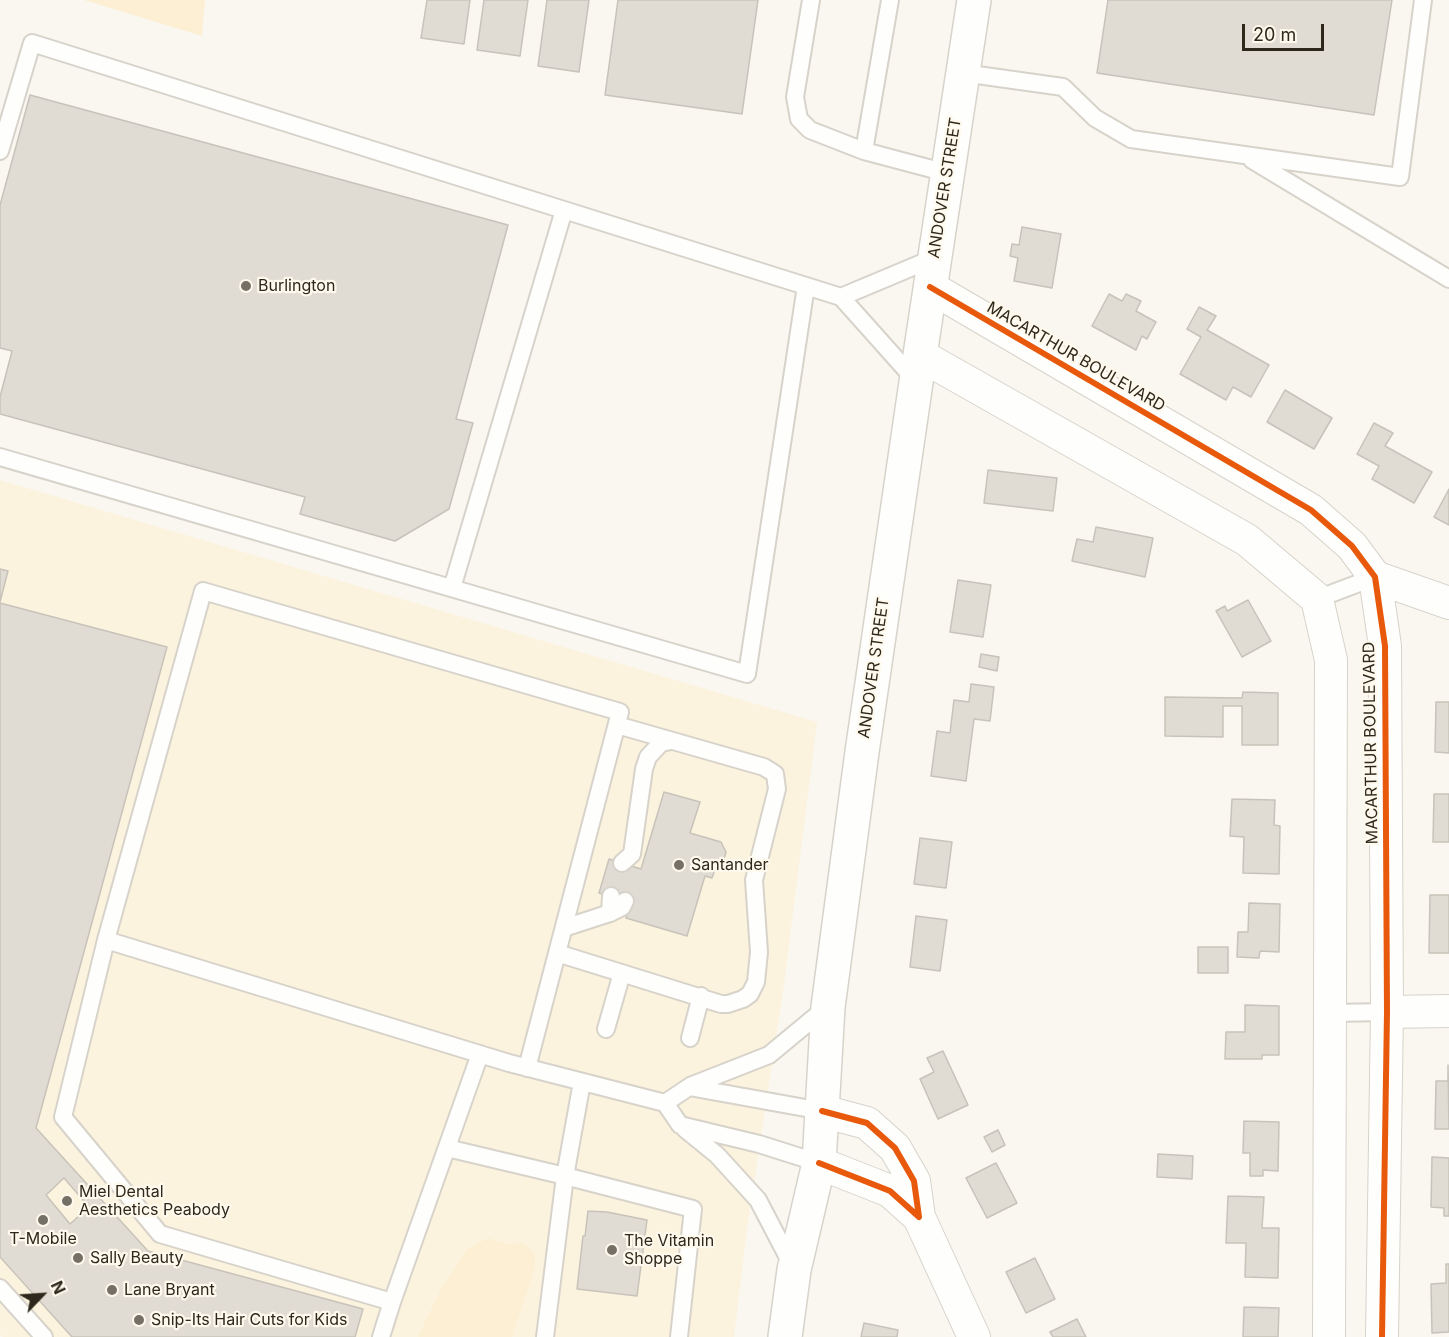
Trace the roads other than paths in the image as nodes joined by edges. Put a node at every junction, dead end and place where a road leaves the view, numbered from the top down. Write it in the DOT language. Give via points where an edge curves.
graph roads {
  1 [pos="811,0"];
  2 [pos="890,0"];
  3 [pos="974,0"];
  4 [pos="1423,0"];
  5 [pos="963,73"];
  6 [pos="0,151"];
  7 [pos="864,151"];
  8 [pos="1247,156"];
  9 [pos="948,173"];
  10 [pos="564,210"];
  11 [pos="932,272"];
  12 [pos="1449,279"];
  13 [pos="806,286"];
  14 [pos="841,297"];
  15 [pos="918,368"];
  16 [pos="0,457"];
  17 [pos="1375,577"];
  18 [pos="452,588"];
  19 [pos="1317,599"];
  20 [pos="1449,603"];
  21 [pos="617,725"];
  22 [pos="671,741"];
  23 [pos="630,861"];
  24 [pos="615,903"];
  25 [pos="564,928"];
  26 [pos="106,940"];
  27 [pos="557,953"];
  28 [pos="622,973"];
  29 [pos="701,996"];
  30 [pos="828,1007"];
  31 [pos="1449,1011"];
  32 [pos="1387,1012"];
  33 [pos="1331,1013"];
  34 [pos="606,1029"];
  35 [pos="690,1038"];
  36 [pos="480,1054"];
  37 [pos="527,1068"];
  38 [pos="582,1082"];
  39 [pos="689,1087"];
  40 [pos="665,1103"];
  41 [pos="822,1112"];
  42 [pos="680,1125"];
  43 [pos="447,1148"];
  44 [pos="819,1163"];
  45 [pos="565,1176"];
  46 [pos="918,1217"];
  47 [pos="794,1270"];
  48 [pos="0,1288"];
  49 [pos="392,1302"];
  50 [pos="44,1337"];
  51 [pos="381,1337"];
  52 [pos="545,1337"];
  53 [pos="679,1337"];
  54 [pos="785,1337"];
  55 [pos="974,1337"];
  56 [pos="1329,1337"];
  57 [pos="1382,1337"];
  1 -- 7 [label="lane" via="795,97 799,119 810,130"];
  2 -- 7 [label="lane"];
  3 -- 5 [label="highway, ANDOVER STREET"];
  4 -- 8 [label="lane" via="1400,177"];
  5 -- 8 [label="lane" via="1063,87 1095,118 1131,140"];
  5 -- 9 [label="highway, ANDOVER STREET"];
  6 -- 10 [label="lane" via="32,44"];
  7 -- 9 [label="lane"];
  8 -- 12 [label="lane"];
  9 -- 11 [label="highway, ANDOVER STREET"];
  10 -- 13 [label="lane"];
  10 -- 18 [label="lane"];
  11 -- 14 [label="lane"];
  11 -- 15 [label="highway, ANDOVER STREET"];
  11 -- 17 [label="street, MACARTHUR BOULEVARD" via="1311,510 1352,546"];
  13 -- 14 [label="lane"];
  13 -- 18 [label="lane" via="747,674"];
  14 -- 15 [label="lane"];
  15 -- 19 [label="street" via="1247,540"];
  15 -- 30 [label="highway, ANDOVER STREET"];
  16 -- 18 [label="lane"];
  17 -- 19 [label="lane"];
  17 -- 20 [label="street"];
  17 -- 32 [label="street, MACARTHUR BOULEVARD" via="1385,646"];
  19 -- 33 [label="street" via="1331,660"];
  21 -- 22 [label="lane"];
  21 -- 25 [label="lane"];
  21 -- 26 [label="lane" via="620,712 203,591"];
  22 -- 23 [label="lane" via="655,747 647,761"];
  22 -- 29 [label="lane" via="764,767 777,780 754,880 759,952 756,982 750,994 736,1003 721,1004"];
  24 -- 25 [label="lane"];
  25 -- 27 [label="lane"];
  26 -- 36 [label="lane"];
  26 -- 49 [label="lane" via="63,1117 160,1234"];
  27 -- 28 [label="lane"];
  27 -- 37 [label="lane"];
  28 -- 29 [label="lane"];
  28 -- 34 [label="lane"];
  29 -- 35 [label="lane"];
  30 -- 39 [label="lane" via="769,1055"];
  30 -- 41 [label="highway, ANDOVER STREET"];
  31 -- 32 [label="street"];
  32 -- 33 [label="lane"];
  32 -- 57 [label="street, MACARTHUR BOULEVARD"];
  33 -- 56 [label="street"];
  36 -- 37 [label="lane"];
  36 -- 43 [label="lane"];
  37 -- 38 [label="lane"];
  38 -- 40 [label="lane"];
  38 -- 45 [label="lane"];
  39 -- 40 [label="lane"];
  39 -- 41 [label="lane"];
  40 -- 42 [label="lane"];
  41 -- 44 [label="highway, ANDOVER STREET"];
  41 -- 46 [label="street" via="867,1123 895,1148 914,1181"];
  42 -- 44 [label="lane"];
  42 -- 47 [label="lane" via="717,1155 758,1200"];
  43 -- 45 [label="lane"];
  43 -- 49 [label="lane"];
  44 -- 46 [label="street" via="890,1191"];
  44 -- 47 [label="highway, ANDOVER STREET"];
  45 -- 52 [label="lane"];
  45 -- 53 [label="lane" via="693,1209"];
  46 -- 55 [label="street"];
  47 -- 54 [label="highway, ANDOVER STREET"];
  48 -- 50 [label="lane"];
  49 -- 51 [label="lane"];
}
